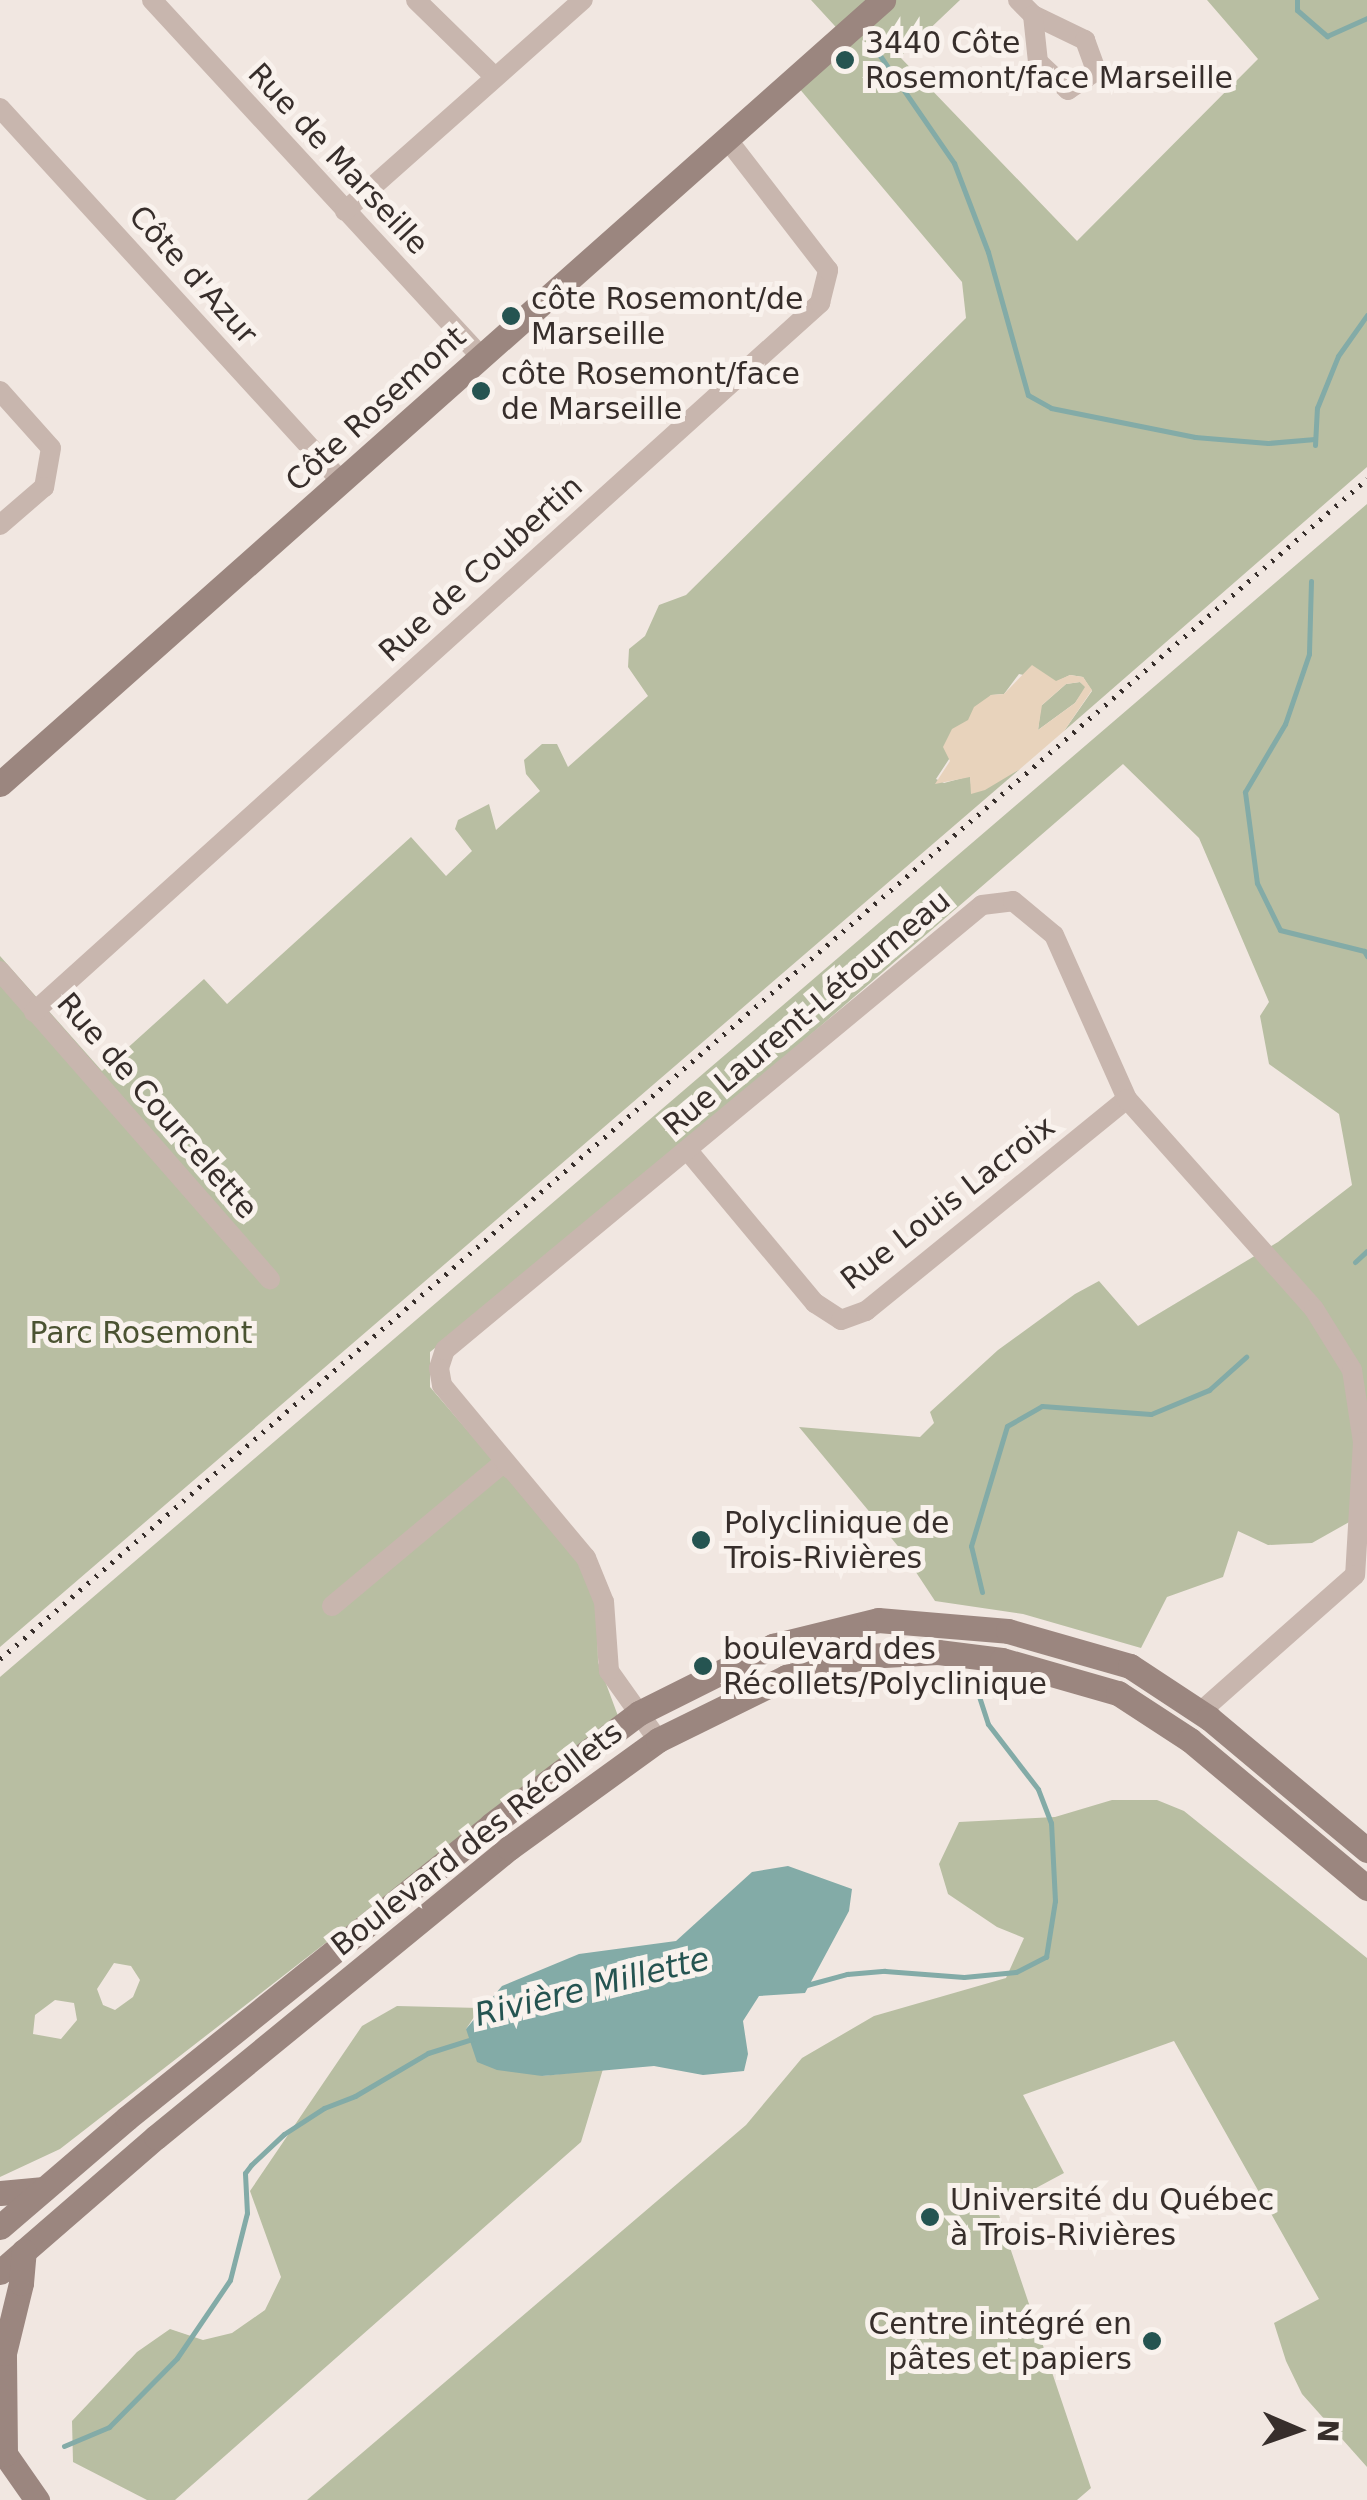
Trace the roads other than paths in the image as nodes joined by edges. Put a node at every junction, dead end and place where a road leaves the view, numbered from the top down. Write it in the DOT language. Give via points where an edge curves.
graph roads {
  1 [pos="152,0"];
  2 [pos="416,0"];
  3 [pos="583,0"];
  4 [pos="883,0"];
  5 [pos="495,78"];
  6 [pos="1,112"];
  7 [pos="728,140"];
  8 [pos="346,211"];
  9 [pos="482,358"];
  10 [pos="0,391"];
  11 [pos="342,482"];
  12 [pos="0,525"];
  13 [pos="0,784"];
  14 [pos="0,971"];
  15 [pos="34,1012"];
  16 [pos="1127,1099"];
  17 [pos="689,1152"];
  18 [pos="270,1279"];
  19 [pos="511,1470"];
  20 [pos="1361,1576"];
  21 [pos="332,1606"];
  22 [pos="1200,1712"];
  23 [pos="639,1713"];
  24 [pos="658,1740"];
  25 [pos="1367,1850"];
  26 [pos="1367,1888"];
  27 [pos="44,2189"];
  28 [pos="0,2193"];
  29 [pos="0,2227"];
  30 [pos="24,2251"];
  31 [pos="0,2272"];
  32 [pos="3,2450"];
  33 [pos="37,2500"];
  1 -- 8 [label="street, Rue de Marseille"];
  2 -- 5 [label="street"];
  3 -- 5 [label="street"];
  4 -- 7 [label="main road, Côte Rosemont"];
  5 -- 8 [label="street"];
  6 -- 11 [label="street, Côte d'Azur"];
  7 -- 9 [label="main road, Côte Rosemont"];
  7 -- 15 [label="street, Rue de Coubertin" via="828,270 820,304"];
  8 -- 9 [label="street, Rue de Marseille"];
  9 -- 11 [label="main road, Côte Rosemont"];
  10 -- 12 [label="street" via="51,448 44,487"];
  11 -- 13 [label="main road, Côte Rosemont"];
  14 -- 15 [label="street, Rue de Courcelette"];
  15 -- 18 [label="street, Rue de Courcelette"];
  16 -- 17 [label="street, Rue Louis Lacroix" via="866,1311 841,1320 815,1303"];
  16 -- 17 [label="street, Rue Laurent-Létourneau" via="1054,934 1014,901 982,905"];
  16 -- 20 [label="street, Rue Laurent-Létourneau" via="1314,1309 1352,1370 1363,1442"];
  17 -- 19 [label="street, Rue Laurent-Létourneau" via="445,1350 442,1385"];
  19 -- 21 [label="street"];
  19 -- 23 [label="street, Rue Laurent-Létourneau" via="586,1558 604,1602 609,1671"];
  20 -- 22 [label="street, Rue Laurent-Létourneau"];
  22 -- 23 [label="main road, Boulevard des Récollets" via="1130,1666 1008,1631 878,1620 774,1646"];
  22 -- 25 [label="main road, Boulevard des Récollets"];
  23 -- 24 [label="street"];
  23 -- 27 [label="main road, Boulevard des Récollets"];
  24 -- 26 [label="main road, Boulevard des Récollets" via="786,1677 866,1656 938,1652 1002,1660 1118,1693 1190,1740"];
  24 -- 30 [label="main road, Boulevard des Récollets" via="509,1848"];
  27 -- 28 [label="main road"];
  27 -- 29 [label="main road, Boulevard des Récollets"];
  30 -- 31 [label="main road, Boulevard des Récollets"];
  30 -- 32 [label="main road" via="4,2352"];
  32 -- 33 [label="main road"];
}
